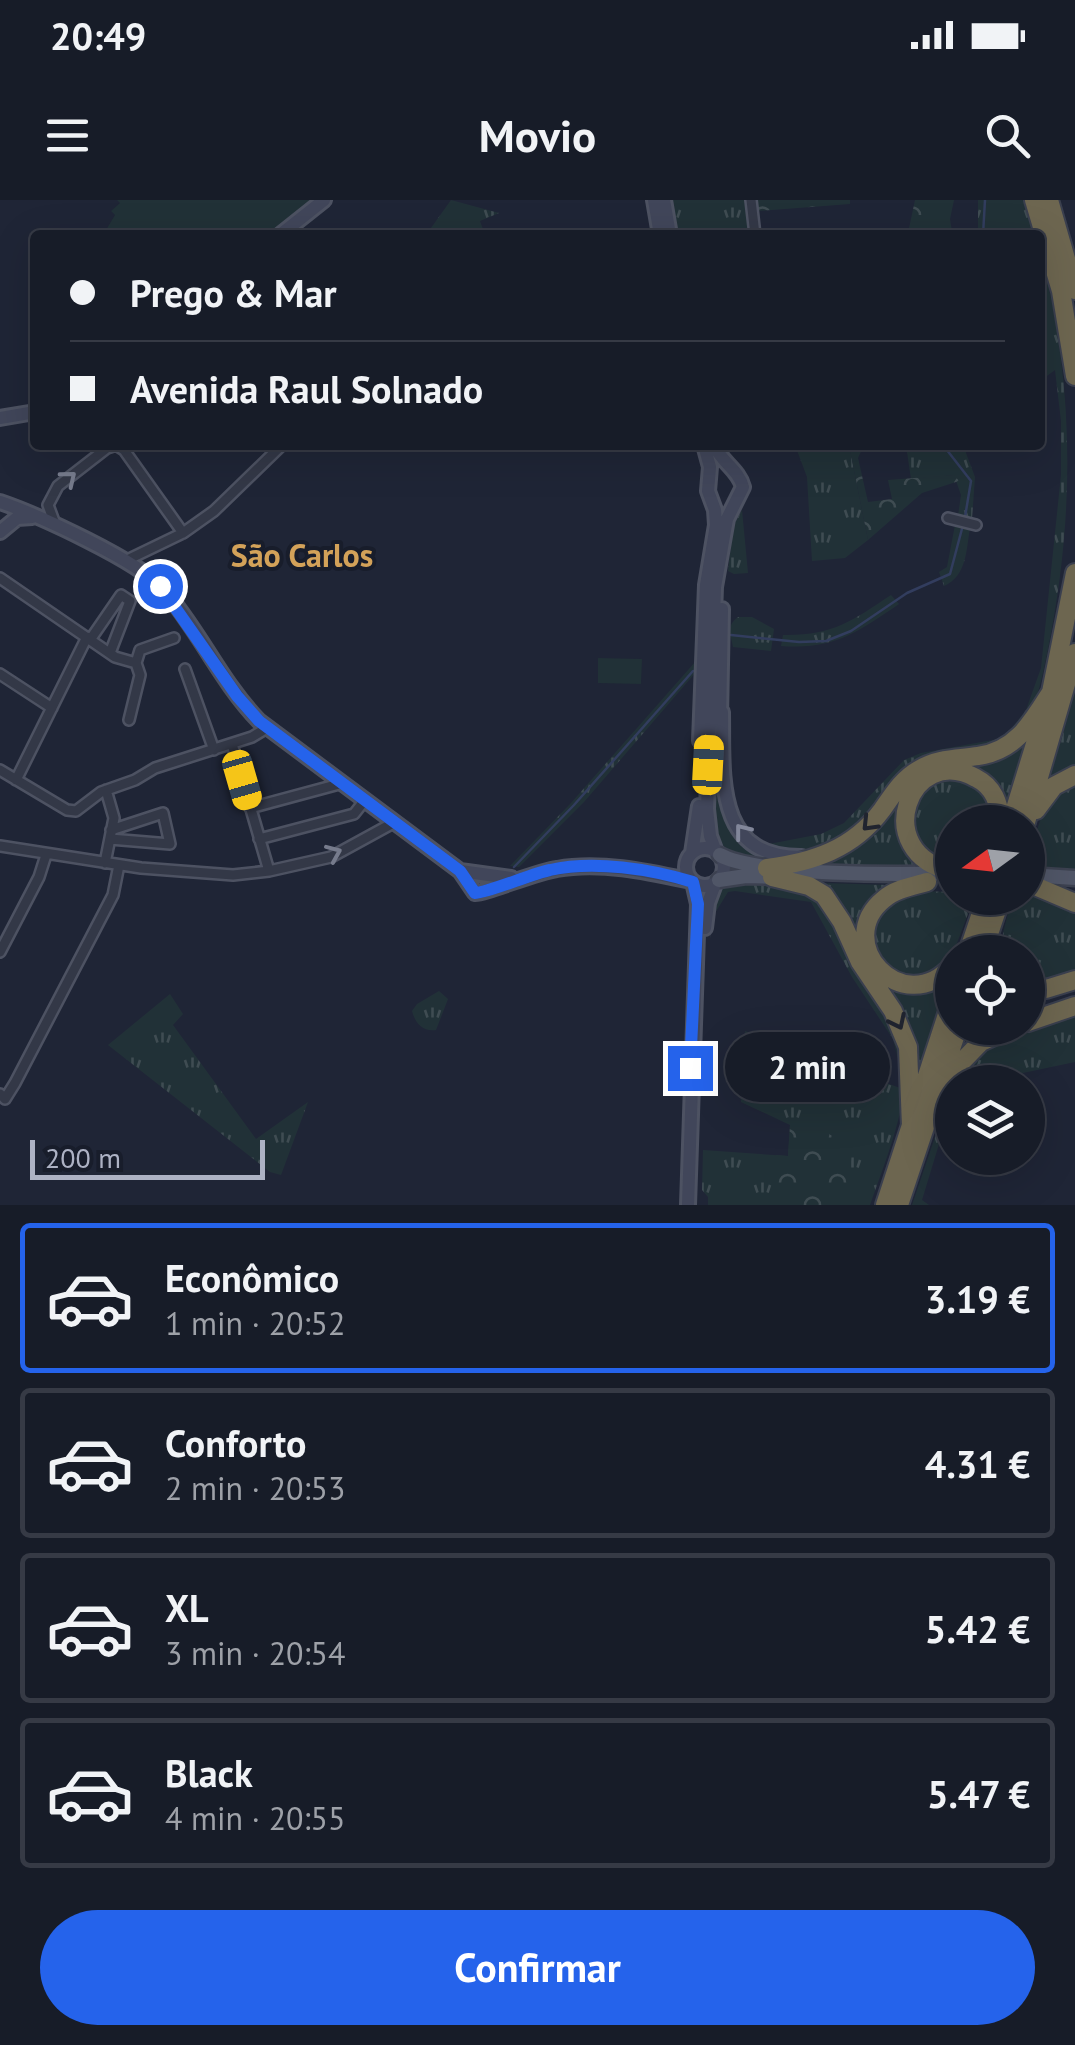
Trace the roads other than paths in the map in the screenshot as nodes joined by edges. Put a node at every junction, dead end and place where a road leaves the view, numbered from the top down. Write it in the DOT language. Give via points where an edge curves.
graph roads {
  1 [pos="324,200"];
  2 [pos="654,200"];
  3 [pos="664,200"];
  4 [pos="751,200"];
  5 [pos="1034,200"];
  6 [pos="1049,200"];
  7 [pos="286,230"];
  8 [pos="659,230"];
  9 [pos="669,230"];
  10 [pos="754,230"];
  11 [pos="1043,230"];
  12 [pos="1045,236"];
  13 [pos="1075,290"];
  14 [pos="1075,376"];
  15 [pos="30,413"];
  16 [pos="0,418"];
  17 [pos="105,450"];
  18 [pos="124,450"];
  19 [pos="277,450"];
  20 [pos="705,450"];
  21 [pos="717,450"];
  22 [pos="732,470"];
  23 [pos="708,489"];
  24 [pos="736,501"];
  25 [pos="2,502"];
  26 [pos="39,519"];
  27 [pos="950,519"];
  28 [pos="976,525"];
  29 [pos="56,526"];
  30 [pos="5,527"];
  31 [pos="183,533"];
  32 [pos="155,548"];
  33 [pos="721,549"];
  34 [pos="125,561"];
  35 [pos="144,572"];
  36 [pos="1075,573"];
  37 [pos="0,578"];
  38 [pos="88,638"];
  39 [pos="174,638"];
  40 [pos="1075,654"];
  41 [pos="112,655"];
  42 [pos="136,663"];
  43 [pos="185,669"];
  44 [pos="0,674"];
  45 [pos="1052,692"];
  46 [pos="52,708"];
  47 [pos="722,712"];
  48 [pos="129,720"];
  49 [pos="266,728"];
  50 [pos="232,744"];
  51 [pos="214,750"];
  52 [pos="708,765"];
  53 [pos="0,770"];
  54 [pos="1075,775"];
  55 [pos="16,780"];
  56 [pos="343,784"];
  57 [pos="106,790"];
  58 [pos="365,800"];
  59 [pos="996,805"];
  60 [pos="1016,805"];
  61 [pos="1031,805"];
  62 [pos="1039,805"];
  63 [pos="250,808"];
  64 [pos="395,822"];
  65 [pos="110,835"];
  66 [pos="260,839"];
  67 [pos="0,846"];
  68 [pos="830,853"];
  69 [pos="691,854"];
  70 [pos="718,854"];
  71 [pos="46,855"];
  72 [pos="104,863"];
  73 [pos="119,865"];
  74 [pos="935,865"];
  75 [pos="639,870"];
  76 [pos="268,871"];
  77 [pos="460,871"];
  78 [pos="770,872"];
  79 [pos="935,872"];
  80 [pos="483,874"];
  81 [pos="1075,878"];
  82 [pos="516,879"];
  83 [pos="1045,879"];
  84 [pos="692,881"];
  85 [pos="717,882"];
  86 [pos="927,882"];
  87 [pos="935,882"];
  88 [pos="1045,882"];
  89 [pos="470,886"];
  90 [pos="1075,886"];
  91 [pos="1045,887"];
  92 [pos="489,890"];
  93 [pos="1075,903"];
  94 [pos="0,952"];
  95 [pos="935,980"];
  96 [pos="1075,980"];
  97 [pos="1045,990"];
  98 [pos="1075,1006"];
  99 [pos="1045,1016"];
  100 [pos="937,1045"];
  101 [pos="978,1045"];
  102 [pos="958,1065"];
  103 [pos="2,1099"];
  104 [pos="935,1100"];
  105 [pos="911,1127"];
  106 [pos="688,1205"];
  107 [pos="696,1205"];
  108 [pos="884,1205"];
  109 [pos="899,1205"];
  1 -- 7 [label="street"];
  2 -- 8 [label="street"];
  3 -- 9 [label="street"];
  4 -- 10 [label="street"];
  5 -- 11 [label="highway"];
  6 -- 13 [label="highway"];
  12 -- 14 [label="highway" via="1062,291"];
  15 -- 16 [label="street"];
  29 -- 17 [label="street, one-way" via="48,510 54,490"];
  18 -- 31 [label="street"];
  19 -- 31 [label="street"];
  20 -- 23 [label="street"];
  21 -- 22 [label="street"];
  22 -- 23 [label="street" via="717,470"];
  22 -- 24 [label="street" via="743,487"];
  23 -- 24 [label="street" via="722,505"];
  23 -- 69 [label="street" via="716,525 706,584 698,829"];
  24 -- 33 [label="street"];
  25 -- 26 [label="street"];
  25 -- 30 [label="street" via="12,514"];
  26 -- 29 [label="street"];
  26 -- 30 [label="street" via="24,516"];
  27 -- 28 [label="street"];
  29 -- 34 [label="street"];
  31 -- 32 [label="street"];
  32 -- 34 [label="street"];
  32 -- 35 [label="street"];
  33 -- 47 [label="street"];
  33 -- 52 [label="street"];
  34 -- 35 [label="street"];
  35 -- 49 [label="street" via="168,594"];
  36 -- 45 [label="highway"];
  37 -- 38 [label="street"];
  38 -- 41 [label="street"];
  38 -- 41 [label="street" via="121,594 130,601"];
  38 -- 46 [label="street"];
  39 -- 42 [label="street" via="140,650"];
  40 -- 61 [label="highway"];
  41 -- 42 [label="street"];
  42 -- 48 [label="street" via="140,675"];
  43 -- 51 [label="street"];
  44 -- 46 [label="street"];
  45 -- 60 [label="highway"];
  45 -- 68 [label="highway, one-way" via="1023,735 988,754 945,759 916,771 864,832"];
  46 -- 55 [label="street"];
  47 -- 52 [label="street"];
  68 -- 47 [label="street, one-way" via="788,857 760,849 741,834 726,798"];
  49 -- 50 [label="street"];
  49 -- 56 [label="street"];
  50 -- 51 [label="street"];
  50 -- 63 [label="street"];
  51 -- 57 [label="street"];
  52 -- 70 [label="street" via="707,821"];
  53 -- 55 [label="street"];
  54 -- 62 [label="highway" via="1054,786"];
  55 -- 57 [label="street" via="67,810 81,809"];
  56 -- 58 [label="street"];
  56 -- 63 [label="street"];
  57 -- 65 [label="street"];
  58 -- 64 [label="street"];
  58 -- 66 [label="street" via="354,814"];
  59 -- 74 [label="highway" via="993,792 973,776 945,771 918,784 905,808 908,837"];
  63 -- 66 [label="street"];
  76 -- 64 [label="street, one-way" via="331,857"];
  64 -- 77 [label="street"];
  65 -- 65 [label="street" via="170,844 163,813"];
  65 -- 72 [label="street"];
  66 -- 76 [label="street"];
  67 -- 71 [label="street"];
  68 -- 78 [label="highway"];
  69 -- 70 [label="street" via="706,848"];
  69 -- 75 [label="street" via="673,866"];
  69 -- 84 [label="street" via="686,866"];
  70 -- 78 [label="main road"];
  70 -- 85 [label="street" via="724,871"];
  71 -- 72 [label="street"];
  71 -- 94 [label="street"];
  72 -- 73 [label="street"];
  73 -- 76 [label="street" via="215,875"];
  73 -- 103 [label="street" via="112,895"];
  75 -- 82 [label="street" via="570,867"];
  75 -- 84 [label="street"];
  77 -- 80 [label="street"];
  77 -- 89 [label="street"];
  78 -- 79 [label="main road"];
  78 -- 85 [label="main road"];
  78 -- 86 [label="main road"];
  78 -- 105 [label="highway, one-way" via="824,895 893,1012 908,1047"];
  80 -- 82 [label="street"];
  80 -- 89 [label="street" via="472,877"];
  80 -- 92 [label="street"];
  81 -- 83 [label="main road"];
  82 -- 92 [label="street"];
  84 -- 85 [label="street"];
  84 -- 106 [label="street" via="698,904"];
  85 -- 107 [label="street" via="702,954"];
  86 -- 87 [label="main road"];
  86 -- 95 [label="highway" via="876,906 867,925 868,952 886,977 906,985"];
  88 -- 90 [label="main road"];
  89 -- 92 [label="street" via="478,894"];
  91 -- 93 [label="highway"];
  96 -- 97 [label="highway"];
  98 -- 99 [label="highway"];
  100 -- 105 [label="highway"];
  101 -- 102 [label="highway"];
  104 -- 109 [label="highway"];
  105 -- 108 [label="highway"];
}
